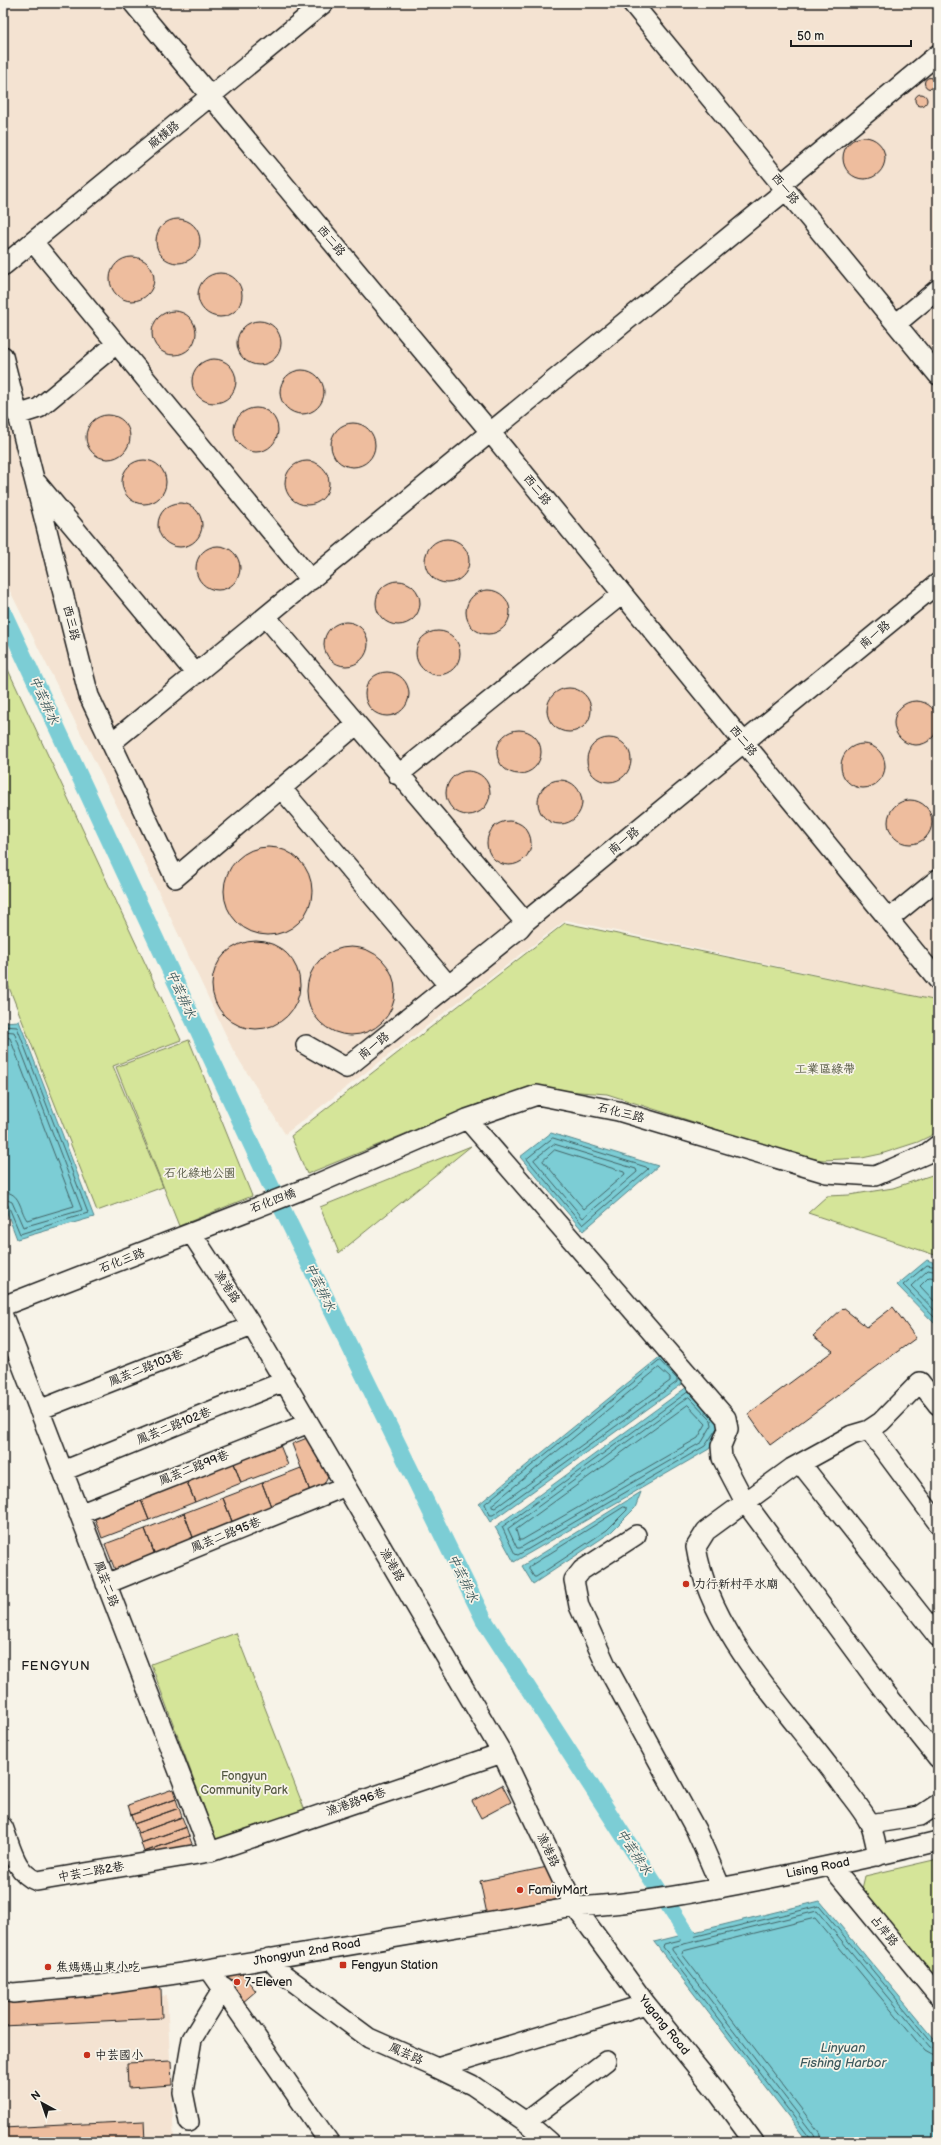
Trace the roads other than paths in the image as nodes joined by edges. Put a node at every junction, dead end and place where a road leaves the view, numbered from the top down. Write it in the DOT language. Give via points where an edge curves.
graph roads {
  1 [pos="133,3"];
  2 [pos="324,3"];
  3 [pos="632,3"];
  4 [pos="938,54"];
  5 [pos="211,96"];
  6 [pos="783,187"];
  7 [pos="33,242"];
  8 [pos="3,266"];
  9 [pos="938,289"];
  10 [pos="896,324"];
  11 [pos="116,344"];
  12 [pos="3,356"];
  13 [pos="938,375"];
  14 [pos="17,415"];
  15 [pos="490,433"];
  16 [pos="34,479"];
  17 [pos="311,580"];
  18 [pos="938,583"];
  19 [pos="622,594"];
  20 [pos="266,617"];
  21 [pos="196,674"];
  22 [pos="356,725"];
  23 [pos="111,743"];
  24 [pos="745,743"];
  25 [pos="398,774"];
  26 [pos="281,788"];
  27 [pos="938,879"];
  28 [pos="889,919"];
  29 [pos="525,922"];
  30 [pos="938,980"];
  31 [pos="449,986"];
  32 [pos="306,1045"];
  33 [pos="467,1118"];
  34 [pos="938,1145"];
  35 [pos="307,1188"];
  36 [pos="239,1214"];
  37 [pos="192,1234"];
  38 [pos="3,1306"];
  39 [pos="3,1316"];
  40 [pos="252,1326"];
  41 [pos="285,1381"];
  42 [pos="938,1405"];
  43 [pos="39,1410"];
  44 [pos="309,1423"];
  45 [pos="869,1430"];
  46 [pos="801,1464"];
  47 [pos="63,1471"];
  48 [pos="346,1486"];
  49 [pos="745,1502"];
  50 [pos="79,1514"];
  51 [pos="938,1523"];
  52 [pos="636,1534"];
  53 [pos="106,1584"];
  54 [pos="938,1637"];
  55 [pos="502,1752"];
  56 [pos="938,1758"];
  57 [pos="938,1804"];
  58 [pos="870,1824"];
  59 [pos="3,1828"];
  60 [pos="938,1841"];
  61 [pos="210,1852"];
  62 [pos="878,1856"];
  63 [pos="831,1866"];
  64 [pos="720,1888"];
  65 [pos="610,1906"];
  66 [pos="575,1907"];
  67 [pos="269,1958"];
  68 [pos="209,1969"];
  69 [pos="224,1987"];
  70 [pos="3,1991"];
  71 [pos="938,1996"];
  72 [pos="646,2004"];
  73 [pos="606,2061"];
  74 [pos="437,2068"];
  75 [pos="189,2122"];
  76 [pos="526,2122"];
  77 [pos="329,2142"];
  78 [pos="549,2142"];
  79 [pos="754,2142"];
  1 -- 5 [label="street, 西二路"];
  2 -- 5 [label="street, 廠橫路"];
  3 -- 6 [label="street, 西一路"];
  4 -- 6 [label="street"];
  5 -- 7 [label="street, 廠橫路"];
  5 -- 15 [label="street, 西二路"];
  6 -- 10 [label="street, 西一路"];
  6 -- 15 [label="street"];
  7 -- 8 [label="street, 廠橫路"];
  7 -- 11 [label="street"];
  9 -- 10 [label="street"];
  10 -- 13 [label="street, 西一路"];
  11 -- 14 [label="street" via="39,408"];
  11 -- 17 [label="street"];
  12 -- 14 [label="street, 西三路"];
  14 -- 16 [label="street, 西三路"];
  15 -- 17 [label="street"];
  15 -- 19 [label="street, 西二路"];
  16 -- 21 [label="street"];
  16 -- 23 [label="street, 西三路" via="89,696"];
  17 -- 20 [label="street"];
  18 -- 24 [label="street, 南一路"];
  19 -- 24 [label="street, 西二路"];
  19 -- 25 [label="street"];
  20 -- 21 [label="street"];
  20 -- 22 [label="street"];
  21 -- 23 [label="street"];
  22 -- 25 [label="street"];
  22 -- 26 [label="street"];
  23 -- 26 [label="street, 西三路" via="175,878"];
  24 -- 28 [label="street, 西二路"];
  24 -- 29 [label="street, 南一路"];
  25 -- 29 [label="street"];
  26 -- 31 [label="street"];
  27 -- 28 [label="street"];
  28 -- 30 [label="street, 西二路"];
  29 -- 31 [label="street, 南一路"];
  31 -- 32 [label="street, 南一路" via="346,1068"];
  33 -- 34 [label="street, 石化三路" via="537,1095 618,1111 826,1173 840,1174 875,1176 926,1154"];
  33 -- 35 [label="street, 石化三路"];
  33 -- 49 [label="street" via="726,1418 728,1429 721,1446 722,1458"];
  35 -- 36 [label="street, 石化四橋"];
  36 -- 37 [label="street, 石化三路"];
  37 -- 38 [label="street, 石化三路"];
  37 -- 40 [label="street, 漁港路"];
  39 -- 43 [label="street, 鳳芸二路"];
  40 -- 41 [label="street, 漁港路"];
  40 -- 43 [label="street, 鳳芸二路103巷"];
  41 -- 44 [label="street, 漁港路"];
  41 -- 47 [label="street, 鳳芸二路102巷"];
  42 -- 45 [label="street" via="920,1382 881,1422"];
  43 -- 47 [label="street, 鳳芸二路"];
  44 -- 48 [label="street, 漁港路"];
  44 -- 50 [label="street, 鳳芸二路99巷"];
  45 -- 46 [label="street" via="852,1435"];
  45 -- 51 [label="street"];
  46 -- 49 [label="street"];
  46 -- 54 [label="street"];
  47 -- 50 [label="street, 鳳芸二路"];
  48 -- 53 [label="street, 鳳芸二路95巷"];
  48 -- 55 [label="street, 漁港路"];
  49 -- 56 [label="street" via="885,1692"];
  49 -- 58 [label="street" via="706,1531 696,1547 699,1568 731,1636"];
  50 -- 53 [label="street, 鳳芸二路"];
  52 -- 64 [label="street" via="582,1570 574,1580 579,1606 606,1665 696,1830"];
  53 -- 61 [label="street, 鳳芸二路"];
  55 -- 61 [label="street, 漁港路96巷"];
  55 -- 66 [label="street, 漁港路"];
  57 -- 58 [label="street" via="920,1816"];
  58 -- 62 [label="street"];
  59 -- 61 [label="street, 中芸二路2巷" via="18,1867 27,1877 37,1881"];
  60 -- 62 [label="street, Lising Road"];
  62 -- 63 [label="street, Lising Road"];
  63 -- 64 [label="street, Lising Road"];
  63 -- 71 [label="street, 占岸路"];
  64 -- 65 [label="street, Lising Road"];
  65 -- 66 [label="street, Jhongyun 2nd Road"];
  66 -- 67 [label="street, Jhongyun 2nd Road"];
  66 -- 72 [label="street, Yugang Road"];
  67 -- 68 [label="street, Jhongyun 2nd Road"];
  67 -- 74 [label="street, 鳳芸路" via="283,1974 369,2038"];
  68 -- 69 [label="street"];
  68 -- 70 [label="street, Jhongyun 2nd Road" via="101,1985 13,1993"];
  69 -- 75 [label="street" via="192,2038 183,2092"];
  69 -- 77 [label="street"];
  72 -- 74 [label="street"];
  72 -- 79 [label="street, Yugang Road"];
  73 -- 76 [label="street"];
  74 -- 76 [label="street, 鳳芸路" via="472,2085"];
  76 -- 78 [label="street, 鳳芸路"];
}
